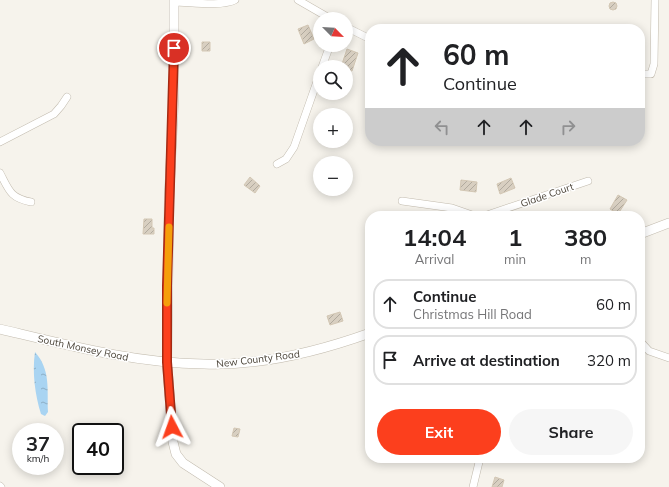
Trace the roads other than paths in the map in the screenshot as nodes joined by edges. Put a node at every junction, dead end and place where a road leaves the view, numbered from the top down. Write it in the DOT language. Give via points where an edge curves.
graph roads {
  1 [pos="235,0"];
  2 [pos="298,0"];
  3 [pos="655,0"];
  4 [pos="174,1"];
  5 [pos="319,12"];
  6 [pos="353,30"];
  7 [pos="365,36"];
  8 [pos="645,74"];
  9 [pos="313,93"];
  10 [pos="66,97"];
  11 [pos="0,142"];
  12 [pos="277,164"];
  13 [pos="0,173"];
  14 [pos="588,181"];
  15 [pos="402,201"];
  16 [pos="30,202"];
  17 [pos="461,211"];
  18 [pos="499,211"];
  19 [pos="669,223"];
  20 [pos="645,232"];
  21 [pos="0,329"];
  22 [pos="365,335"];
  23 [pos="645,347"];
  24 [pos="669,358"];
  25 [pos="167,362"];
  26 [pos="479,463"];
  27 [pos="220,487"];
  28 [pos="473,487"];
  1 -- 4 [label="street" via="216,3"];
  2 -- 5 [label="street"];
  3 -- 8 [label="street" via="654,64 650,74"];
  4 -- 25 [label="street"];
  6 -- 7 [label="street"];
  9 -- 12 [label="street" via="294,147 286,159"];
  10 -- 11 [label="street" via="54,114"];
  13 -- 16 [label="street" via="14,196"];
  14 -- 18 [label="street, Glade Court"];
  15 -- 17 [label="street"];
  19 -- 20 [label="street"];
  21 -- 25 [label="street, South Monsey Road" via="98,352"];
  22 -- 25 [label="street, New County Road" via="333,346 274,359 205,364"];
  23 -- 24 [label="street" via="649,351"];
  25 -- 27 [label="street" via="176,454 183,462"];
  26 -- 28 [label="street"];
}
